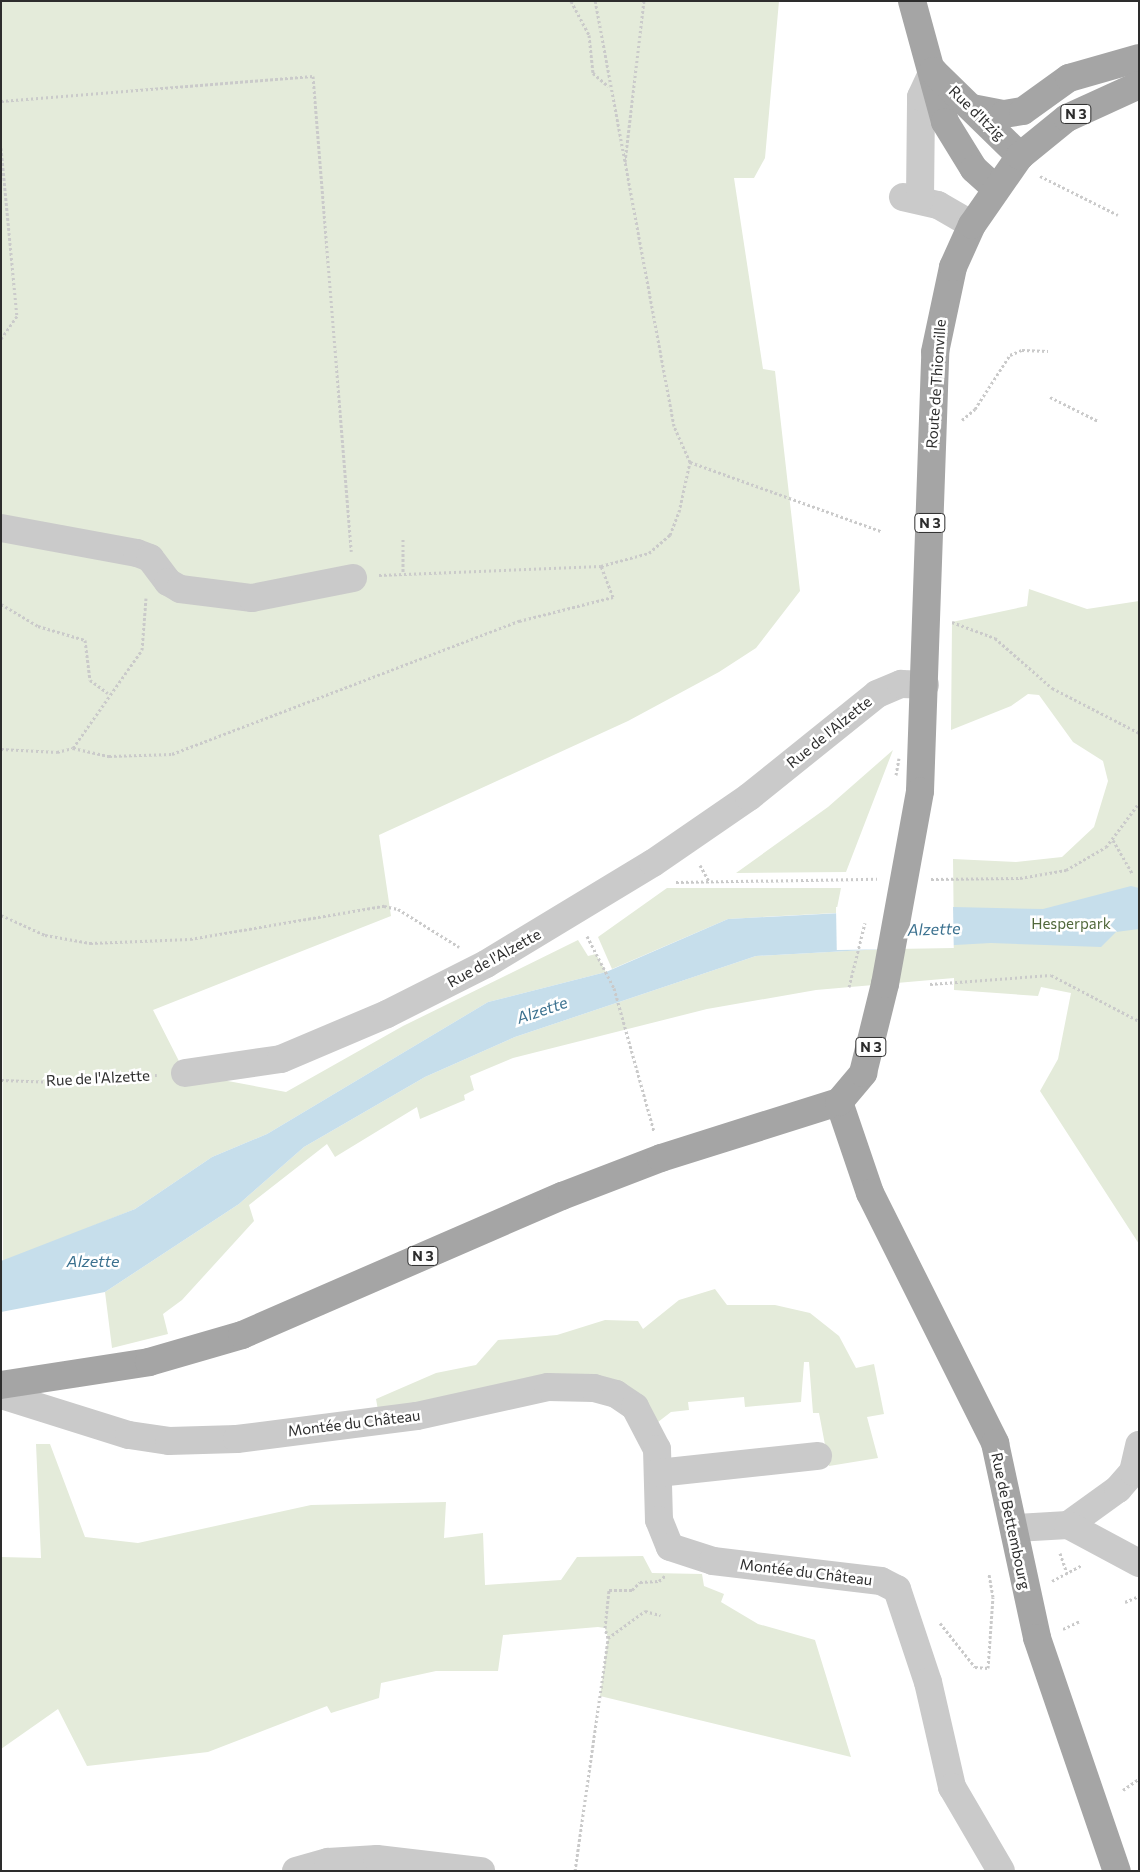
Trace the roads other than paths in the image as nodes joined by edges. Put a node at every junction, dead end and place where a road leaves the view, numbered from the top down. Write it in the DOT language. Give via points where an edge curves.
graph roads {
  1 [pos="912,1"];
  2 [pos="1139,58"];
  3 [pos="933,71"];
  4 [pos="1139,85"];
  5 [pos="972,108"];
  6 [pos="1020,156"];
  7 [pos="994,188"];
  8 [pos="972,225"];
  9 [pos="1,528"];
  10 [pos="353,578"];
  11 [pos="925,685"];
  12 [pos="185,1073"];
  13 [pos="839,1102"];
  14 [pos="1,1384"];
  15 [pos="1,1395"];
  16 [pos="1139,1445"];
  17 [pos="818,1456"];
  18 [pos="658,1472"];
  19 [pos="1015,1528"];
  20 [pos="1064,1538"];
  21 [pos="1139,1563"];
  22 [pos="296,1871"];
  23 [pos="481,1871"];
  24 [pos="1002,1871"];
  25 [pos="1117,1871"];
  1 -- 3 [label="main road, Rue d'Itzig"];
  2 -- 5 [label="main road" via="1069,78 1023,111 1004,114"];
  3 -- 5 [label="main road, Rue d'Itzig"];
  3 -- 7 [label="main road, Rue d'Itzig" via="936,96 958,147"];
  3 -- 8 [label="street" via="921,96 912,198"];
  4 -- 6 [label="main road, Route de Thionville / N 3" via="1067,118"];
  5 -- 6 [label="main road, Rue d'Itzig"];
  6 -- 7 [label="main road, Route de Thionville / N 3"];
  7 -- 8 [label="main road, Route de Thionville / N 3"];
  8 -- 11 [label="main road, Route de Thionville / N 3" via="953,267 936,352 939,622"];
  9 -- 10 [label="street" via="137,553 156,563 168,582 180,589 252,598"];
  11 -- 12 [label="street, Rue de l'Alzette" via="901,684 877,694 749,797 653,863 486,964 387,1014 281,1059"];
  11 -- 13 [label="main road, N 3, bridge" via="920,791 885,984 863,1073"];
  13 -- 14 [label="main road, N 3" via="661,1158 562,1196 242,1335 149,1362"];
  13 -- 19 [label="main road, Rue de Bettembourg" via="870,1194 995,1444"];
  15 -- 18 [label="street, Montée du Château" via="129,1435 169,1441 236,1439 417,1416 548,1387 594,1388 616,1394 635,1408 657,1449"];
  16 -- 20 [label="street" via="1133,1472"];
  17 -- 18 [label="street"];
  18 -- 24 [label="street, Montée du Château" via="662,1535 670,1547 683,1555 881,1581 897,1589 928,1682 952,1786"];
  19 -- 20 [label="street"];
  19 -- 25 [label="main road, Rue de Bettembourg" via="1038,1638"];
  20 -- 21 [label="street"];
  22 -- 23 [label="street" via="328,1862 376,1859"];
}
